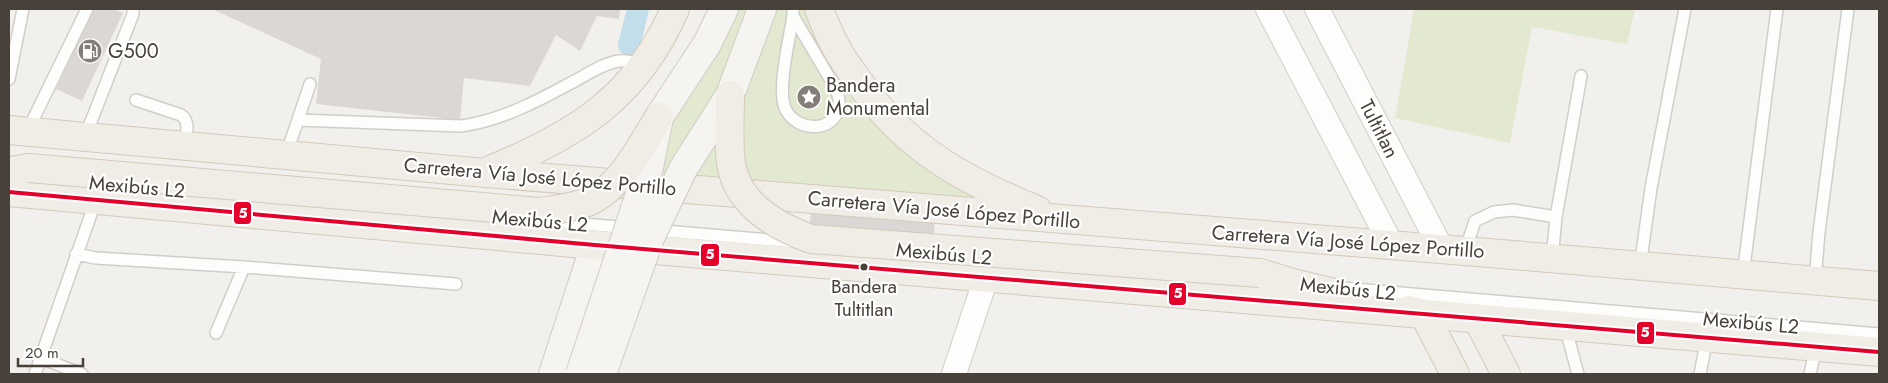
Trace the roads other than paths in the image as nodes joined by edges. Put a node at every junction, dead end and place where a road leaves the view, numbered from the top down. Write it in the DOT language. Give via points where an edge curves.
graph roads {
  1 [pos="23,9"];
  2 [pos="87,9"];
  3 [pos="133,9"];
  4 [pos="675,9"];
  5 [pos="724,9"];
  6 [pos="762,9"];
  7 [pos="1268,9"];
  8 [pos="1317,9"];
  9 [pos="1685,9"];
  10 [pos="1777,9"];
  11 [pos="1848,9"];
  12 [pos="801,11"];
  13 [pos="645,64"];
  14 [pos="1581,76"];
  15 [pos="9,79"];
  16 [pos="310,84"];
  17 [pos="730,95"];
  18 [pos="136,100"];
  19 [pos="659,117"];
  20 [pos="298,120"];
  21 [pos="15,134"];
  22 [pos="85,137"];
  23 [pos="184,146"];
  24 [pos="286,155"];
  25 [pos="15,172"];
  26 [pos="485,172"];
  27 [pos="9,192"];
  28 [pos="96,200"];
  29 [pos="1556,217"];
  30 [pos="1062,220"];
  31 [pos="596,246"];
  32 [pos="1392,246"];
  33 [pos="1454,251"];
  34 [pos="76,254"];
  35 [pos="1552,259"];
  36 [pos="1640,266"];
  37 [pos="244,267"];
  38 [pos="1743,275"];
  39 [pos="986,278"];
  40 [pos="1815,281"];
  41 [pos="1293,283"];
  42 [pos="456,284"];
  43 [pos="1879,286"];
  44 [pos="1879,296"];
  45 [pos="1424,314"];
  46 [pos="1563,317"];
  47 [pos="1477,318"];
  48 [pos="216,333"];
  49 [pos="1879,334"];
  50 [pos="1707,338"];
  51 [pos="1816,346"];
  52 [pos="1879,352"];
  53 [pos="41,358"];
  54 [pos="35,374"];
  55 [pos="82,374"];
  56 [pos="553,374"];
  57 [pos="580,374"];
  58 [pos="602,374"];
  59 [pos="954,374"];
  60 [pos="1455,374"];
  61 [pos="1506,374"];
  62 [pos="1578,374"];
  63 [pos="1700,374"];
  64 [pos="1810,374"];
  1 -- 15 [label="lane"];
  2 -- 21 [label="lane"];
  3 -- 22 [label="lane"];
  4 -- 13 [label="main road"];
  5 -- 19 [label="street" via="707,44"];
  6 -- 17 [label="street"];
  7 -- 32 [label="street"];
  8 -- 33 [label="street, Tultitlan"];
  9 -- 36 [label="lane" via="1650,188"];
  10 -- 38 [label="lane"];
  11 -- 40 [label="lane"];
  12 -- 12 [label="lane" via="840,102 836,115 828,124 815,127 799,124 785,110 781,88"];
  12 -- 30 [label="main road" via="836,49 873,101 935,159 973,182"];
  13 -- 20 [label="lane" via="620,61 604,65 536,101 476,124"];
  13 -- 26 [label="main road" via="618,96 577,127 525,156"];
  14 -- 29 [label="lane"];
  16 -- 20 [label="lane"];
  17 -- 41 [label="main road, bridge" via="731,166 738,184 748,201 766,217 811,239 1260,273"];
  17 -- 58 [label="street, bridge" via="683,169 649,240"];
  18 -- 23 [label="lane" via="186,118"];
  19 -- 25 [label="main road, bridge" via="626,167 603,193 579,205 540,212"];
  19 -- 57 [label="street, bridge" via="650,168"];
  20 -- 24 [label="lane"];
  21 -- 22 [label="main road, Carretera Vía José López Portillo"];
  21 -- 44 [label="lane, Mexibús L2"];
  22 -- 23 [label="main road, Carretera Vía José López Portillo"];
  23 -- 24 [label="main road, Carretera Vía José López Portillo"];
  24 -- 26 [label="main road, Carretera Vía José López Portillo"];
  25 -- 41 [label="lane, Mexibús L2"];
  26 -- 30 [label="main road, Carretera Vía José López Portillo"];
  27 -- 28 [label="main road"];
  28 -- 31 [label="main road"];
  28 -- 34 [label="lane"];
  29 -- 33 [label="lane" via="1513,210 1494,212 1475,221"];
  29 -- 35 [label="lane"];
  30 -- 32 [label="main road, Carretera Vía José López Portillo"];
  31 -- 39 [label="main road"];
  31 -- 56 [label="street"];
  32 -- 33 [label="main road, Carretera Vía José López Portillo"];
  33 -- 35 [label="main road, Carretera Vía José López Portillo"];
  34 -- 37 [label="lane"];
  34 -- 53 [label="lane"];
  35 -- 36 [label="main road, Carretera Vía José López Portillo"];
  36 -- 38 [label="main road, Carretera Vía José López Portillo"];
  37 -- 42 [label="lane"];
  37 -- 48 [label="lane"];
  38 -- 40 [label="main road, Carretera Vía José López Portillo"];
  39 -- 45 [label="main road"];
  39 -- 59 [label="street"];
  40 -- 43 [label="main road, Carretera Vía José López Portillo"];
  41 -- 45 [label="main road"];
  41 -- 46 [label="lane, Mexibús L2"];
  45 -- 47 [label="main road"];
  45 -- 60 [label="main road"];
  46 -- 47 [label="main road"];
  46 -- 49 [label="lane, Mexibús L2"];
  46 -- 50 [label="main road"];
  46 -- 62 [label="lane"];
  47 -- 61 [label="main road"];
  50 -- 51 [label="main road"];
  50 -- 63 [label="lane"];
  51 -- 52 [label="main road"];
  51 -- 64 [label="lane"];
  53 -- 54 [label="lane"];
  53 -- 55 [label="lane"];
}
